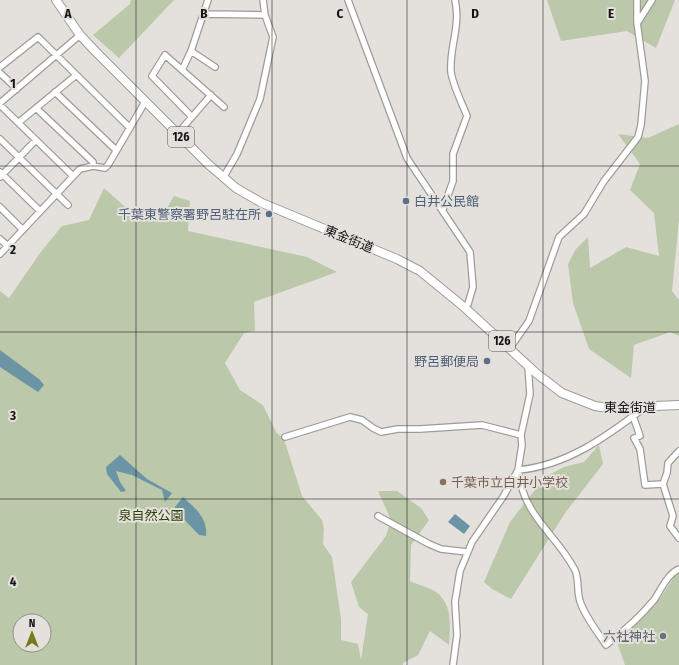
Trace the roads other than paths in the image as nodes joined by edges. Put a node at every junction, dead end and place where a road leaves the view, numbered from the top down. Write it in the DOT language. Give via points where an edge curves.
graph roads {
  1 [pos="56,0"];
  2 [pos="208,0"];
  3 [pos="263,0"];
  4 [pos="348,0"];
  5 [pos="455,0"];
  6 [pos="637,0"];
  7 [pos="652,0"];
  8 [pos="204,14"];
  9 [pos="265,15"];
  10 [pos="638,22"];
  11 [pos="80,35"];
  12 [pos="191,51"];
  13 [pos="56,56"];
  14 [pos="0,67"];
  15 [pos="215,67"];
  16 [pos="182,70"];
  17 [pos="0,72"];
  18 [pos="75,76"];
  19 [pos="17,89"];
  20 [pos="55,92"];
  21 [pos="211,95"];
  22 [pos="145,102"];
  23 [pos="0,104"];
  24 [pos="224,107"];
  25 [pos="36,108"];
  26 [pos="192,118"];
  27 [pos="18,122"];
  28 [pos="129,128"];
  29 [pos="178,134"];
  30 [pos="0,139"];
  31 [pos="36,140"];
  32 [pos="116,150"];
  33 [pos="19,158"];
  34 [pos="93,166"];
  35 [pos="1,174"];
  36 [pos="73,176"];
  37 [pos="223,178"];
  38 [pos="56,194"];
  39 [pos="68,205"];
  40 [pos="0,207"];
  41 [pos="442,209"];
  42 [pos="40,211"];
  43 [pos="23,230"];
  44 [pos="0,238"];
  45 [pos="8,246"];
  46 [pos="0,254"];
  47 [pos="464,307"];
  48 [pos="510,348"];
  49 [pos="528,366"];
  50 [pos="679,405"];
  51 [pos="644,408"];
  52 [pos="633,416"];
  53 [pos="521,435"];
  54 [pos="285,437"];
  55 [pos="679,451"];
  56 [pos="518,470"];
  57 [pos="663,484"];
  58 [pos="378,516"];
  59 [pos="679,538"];
  60 [pos="467,552"];
  61 [pos="679,569"];
  62 [pos="453,665"];
  1 -- 11 [label="highway, 東金街道 / 126"];
  2 -- 8 [label="street"];
  3 -- 9 [label="street"];
  4 -- 41 [label="street" via="407,158"];
  5 -- 41 [label="street" via="457,26 451,73 467,116 453,154 453,181"];
  6 -- 10 [label="street"];
  7 -- 10 [label="street"];
  8 -- 9 [label="street"];
  8 -- 12 [label="street"];
  9 -- 37 [label="street" via="273,37 260,99 238,154"];
  10 -- 48 [label="street" via="645,81 638,138 604,181 584,214 559,237 529,321"];
  11 -- 13 [label="street"];
  11 -- 22 [label="highway, 東金街道 / 126"];
  12 -- 15 [label="street"];
  12 -- 16 [label="street"];
  13 -- 14 [label="street" via="38,37"];
  13 -- 18 [label="street"];
  13 -- 19 [label="street"];
  16 -- 21 [label="street"];
  16 -- 26 [label="street" via="165,55 152,76"];
  17 -- 19 [label="street"];
  18 -- 20 [label="street"];
  18 -- 28 [label="street"];
  19 -- 23 [label="street"];
  20 -- 25 [label="street"];
  20 -- 32 [label="street"];
  21 -- 24 [label="street"];
  21 -- 26 [label="street"];
  22 -- 28 [label="street"];
  22 -- 29 [label="highway, 東金街道 / 126"];
  23 -- 27 [label="street"];
  25 -- 27 [label="street"];
  25 -- 34 [label="street" via="93,162"];
  26 -- 29 [label="street"];
  27 -- 31 [label="street"];
  28 -- 32 [label="street"];
  29 -- 37 [label="highway, 東金街道 / 126"];
  30 -- 33 [label="street"];
  31 -- 33 [label="street"];
  31 -- 36 [label="street"];
  32 -- 34 [label="street" via="105,168"];
  33 -- 35 [label="street"];
  33 -- 38 [label="street"];
  34 -- 36 [label="street" via="85,166"];
  35 -- 42 [label="street"];
  36 -- 38 [label="street"];
  37 -- 47 [label="highway, 東金街道 / 126" via="262,203 409,265 431,279"];
  38 -- 39 [label="street"];
  38 -- 42 [label="street"];
  40 -- 43 [label="street"];
  41 -- 47 [label="street" via="464,242 471,258 473,287 468,304"];
  42 -- 43 [label="street"];
  43 -- 45 [label="street"];
  44 -- 45 [label="street"];
  45 -- 46 [label="street"];
  47 -- 48 [label="highway, 東金街道 / 126"];
  48 -- 49 [label="highway, 東金街道 / 126"];
  49 -- 51 [label="highway, 東金街道 / 126" via="562,393 579,401 608,408"];
  49 -- 53 [label="street" via="530,394"];
  50 -- 51 [label="highway, 東金街道 / 126"];
  51 -- 52 [label="street"];
  52 -- 56 [label="street" via="588,448 545,465"];
  52 -- 57 [label="street" via="640,436 634,438 640,449 645,485"];
  53 -- 54 [label="street" via="482,425 381,432 362,420 350,418"];
  53 -- 56 [label="street"];
  55 -- 57 [label="street" via="668,463"];
  56 -- 60 [label="street"];
  56 -- 61 [label="street" via="519,481 530,509 574,569 579,598 606,645 640,615 654,600 668,578"];
  57 -- 59 [label="street" via="673,516 670,526"];
  58 -- 60 [label="street" via="429,544"];
  60 -- 62 [label="street" via="457,582 457,635"];
}
